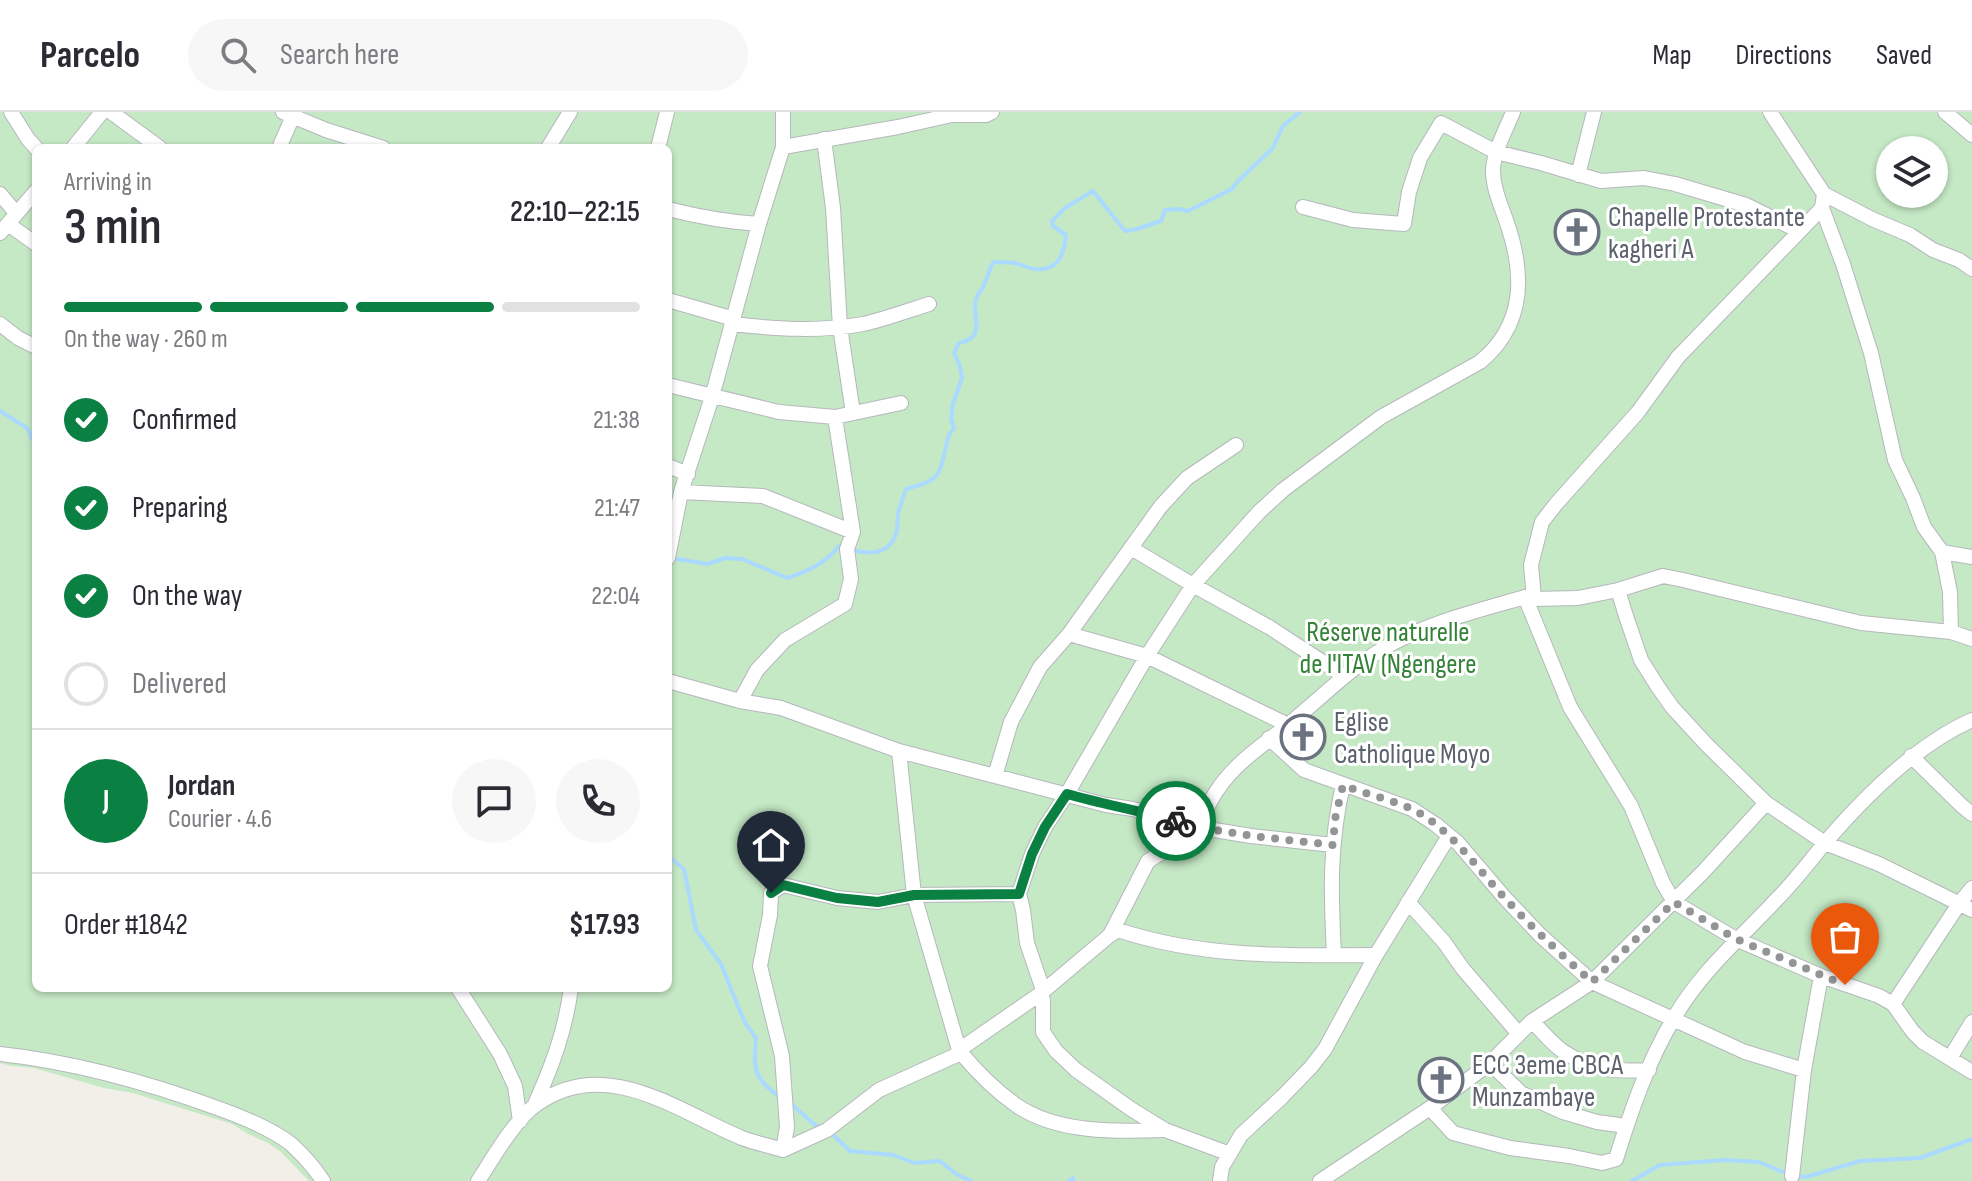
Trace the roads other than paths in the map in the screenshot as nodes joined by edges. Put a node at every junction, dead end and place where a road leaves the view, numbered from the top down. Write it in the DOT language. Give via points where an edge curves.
graph roads {
  1 [pos="11,112"];
  2 [pos="102,112"];
  3 [pos="111,112"];
  4 [pos="570,112"];
  5 [pos="667,112"];
  6 [pos="783,112"];
  7 [pos="992,112"];
  8 [pos="1513,112"];
  9 [pos="1594,112"];
  10 [pos="1770,112"];
  11 [pos="1945,112"];
  12 [pos="288,114"];
  13 [pos="1972,135"];
  14 [pos="824,139"];
  15 [pos="32,144"];
  16 [pos="76,144"];
  17 [pos="155,144"];
  18 [pos="280,144"];
  19 [pos="370,144"];
  20 [pos="550,144"];
  21 [pos="659,144"];
  22 [pos="783,147"];
  23 [pos="1496,152"];
  24 [pos="1578,175"];
  25 [pos="0,194"];
  26 [pos="32,196"];
  27 [pos="1823,201"];
  28 [pos="1303,207"];
  29 [pos="672,210"];
  30 [pos="8,224"];
  31 [pos="759,224"];
  32 [pos="1799,231"];
  33 [pos="32,241"];
  34 [pos="1972,269"];
  35 [pos="672,301"];
  36 [pos="929,304"];
  37 [pos="733,321"];
  38 [pos="0,324"];
  39 [pos="840,327"];
  40 [pos="32,345"];
  41 [pos="672,386"];
  42 [pos="712,397"];
  43 [pos="901,403"];
  44 [pos="853,413"];
  45 [pos="835,417"];
  46 [pos="1236,445"];
  47 [pos="672,468"];
  48 [pos="688,474"];
  49 [pos="681,492"];
  50 [pos="853,532"];
  51 [pos="672,538"];
  52 [pos="1131,548"];
  53 [pos="1942,552"];
  54 [pos="1972,557"];
  55 [pos="1193,585"];
  56 [pos="1618,590"];
  57 [pos="1530,598"];
  58 [pos="1951,632"];
  59 [pos="1069,634"];
  60 [pos="1972,639"];
  61 [pos="1147,656"];
  62 [pos="1344,676"];
  63 [pos="672,682"];
  64 [pos="740,701"];
  65 [pos="1972,720"];
  66 [pos="1288,725"];
  67 [pos="1269,738"];
  68 [pos="899,751"];
  69 [pos="1911,756"];
  70 [pos="995,776"];
  71 [pos="1343,785"];
  72 [pos="1067,794"];
  73 [pos="1766,803"];
  74 [pos="1972,814"];
  75 [pos="1200,827"];
  76 [pos="1449,836"];
  77 [pos="1825,843"];
  78 [pos="1333,845"];
  79 [pos="1972,888"];
  80 [pos="1019,894"];
  81 [pos="914,895"];
  82 [pos="1408,902"];
  83 [pos="1674,902"];
  84 [pos="1966,907"];
  85 [pos="1110,935"];
  86 [pos="1736,939"];
  87 [pos="1334,955"];
  88 [pos="1376,955"];
  89 [pos="1821,976"];
  90 [pos="1592,982"];
  91 [pos="461,992"];
  92 [pos="570,992"];
  93 [pos="1042,992"];
  94 [pos="1893,1004"];
  95 [pos="1672,1020"];
  96 [pos="1532,1021"];
  97 [pos="1972,1022"];
  98 [pos="1519,1034"];
  99 [pos="960,1051"];
  100 [pos="0,1054"];
  101 [pos="1950,1058"];
  102 [pos="1490,1063"];
  103 [pos="1649,1070"];
  104 [pos="1804,1070"];
  105 [pos="1972,1072"];
  106 [pos="535,1105"];
  107 [pos="1430,1108"];
  108 [pos="520,1121"];
  109 [pos="1626,1126"];
  110 [pos="1165,1130"];
  111 [pos="783,1150"];
  112 [pos="1230,1154"];
  113 [pos="314,1167"];
  114 [pos="1792,1176"];
  115 [pos="323,1181"];
  116 [pos="336,1181"];
  117 [pos="478,1181"];
  118 [pos="1220,1181"];
  119 [pos="1320,1181"];
  1 -- 15 [label="street"];
  2 -- 16 [label="street"];
  3 -- 17 [label="street"];
  4 -- 20 [label="street"];
  5 -- 21 [label="street"];
  6 -- 22 [label="street"];
  7 -- 14 [label="street"];
  8 -- 23 [label="street"];
  9 -- 24 [label="street"];
  10 -- 27 [label="street"];
  11 -- 13 [label="street"];
  12 -- 18 [label="street"];
  12 -- 19 [label="street"];
  14 -- 22 [label="street"];
  14 -- 39 [label="street"];
  22 -- 31 [label="street"];
  23 -- 24 [label="street"];
  23 -- 28 [label="street" via="1441,123 1420,158 1404,224 1353,220"];
  23 -- 55 [label="street" via="1494,186 1519,272 1519,299 1506,334 1480,362 1381,417 1283,490"];
  24 -- 32 [label="street" via="1675,184 1746,205"];
  25 -- 30 [label="street"];
  26 -- 30 [label="street"];
  27 -- 32 [label="street"];
  27 -- 34 [label="street" via="1910,235"];
  27 -- 53 [label="street" via="1871,353 1895,460 1924,527"];
  29 -- 31 [label="street"];
  30 -- 33 [label="street"];
  31 -- 37 [label="street"];
  32 -- 57 [label="street" via="1678,357 1638,412 1542,522 1531,565"];
  35 -- 37 [label="street"];
  36 -- 39 [label="street"];
  37 -- 39 [label="street" via="792,330"];
  37 -- 42 [label="street"];
  38 -- 40 [label="street"];
  39 -- 44 [label="street"];
  41 -- 42 [label="street"];
  42 -- 45 [label="street" via="779,412"];
  42 -- 48 [label="street"];
  43 -- 44 [label="street"];
  44 -- 45 [label="street"];
  45 -- 50 [label="street"];
  46 -- 52 [label="street" via="1187,478"];
  47 -- 48 [label="street"];
  48 -- 49 [label="street"];
  49 -- 50 [label="street" via="763,496"];
  49 -- 51 [label="street"];
  50 -- 64 [label="street" via="847,549 851,579 845,604 785,640 757,670"];
  52 -- 55 [label="street"];
  52 -- 59 [label="street"];
  53 -- 54 [label="street"];
  53 -- 58 [label="street"];
  55 -- 61 [label="street"];
  55 -- 62 [label="street"];
  56 -- 57 [label="street" via="1578,598"];
  56 -- 58 [label="street" via="1663,576 1861,623"];
  56 -- 73 [label="street" via="1641,660 1658,687"];
  57 -- 62 [label="street" via="1465,614 1408,636"];
  57 -- 83 [label="street" via="1570,707 1631,806"];
  58 -- 60 [label="street"];
  59 -- 61 [label="street"];
  59 -- 70 [label="street" via="1040,667 1023,698"];
  61 -- 66 [label="street"];
  61 -- 72 [label="street"];
  62 -- 66 [label="street"];
  63 -- 64 [label="street"];
  64 -- 68 [label="street" via="781,708"];
  65 -- 69 [label="street"];
  66 -- 67 [label="street"];
  67 -- 71 [label="street" via="1304,770"];
  67 -- 75 [label="street" via="1216,790"];
  68 -- 70 [label="street"];
  68 -- 81 [label="street"];
  69 -- 74 [label="street"];
  69 -- 77 [label="street"];
  70 -- 72 [label="street"];
  71 -- 76 [label="street" via="1412,809"];
  71 -- 78 [label="street"];
  72 -- 75 [label="street"];
  72 -- 80 [label="street" via="1032,854"];
  73 -- 77 [label="street"];
  73 -- 83 [label="street"];
  75 -- 78 [label="street"];
  75 -- 85 [label="street" via="1148,861"];
  76 -- 82 [label="street"];
  76 -- 90 [label="street" via="1540,935"];
  77 -- 84 [label="street"];
  77 -- 86 [label="street"];
  78 -- 87 [label="street"];
  79 -- 84 [label="street"];
  80 -- 81 [label="street"];
  80 -- 93 [label="street"];
  81 -- 99 [label="street"];
  81 -- 111 [label="street" via="878,902 783,885 771,893 760,966 782,1056 787,1127"];
  82 -- 88 [label="street"];
  82 -- 98 [label="street"];
  83 -- 86 [label="street"];
  83 -- 90 [label="street"];
  84 -- 94 [label="street"];
  85 -- 87 [label="street" via="1118,930 1225,953"];
  85 -- 93 [label="street"];
  86 -- 89 [label="street"];
  86 -- 95 [label="street"];
  87 -- 88 [label="street"];
  88 -- 112 [label="street" via="1325,1049 1241,1135"];
  89 -- 94 [label="street"];
  89 -- 104 [label="street"];
  90 -- 95 [label="street"];
  90 -- 96 [label="street"];
  91 -- 108 [label="street" via="515,1086"];
  92 -- 106 [label="street" via="554,1063"];
  93 -- 99 [label="street"];
  93 -- 110 [label="street" via="1043,1032 1056,1051"];
  94 -- 101 [label="street" via="1923,1042"];
  95 -- 103 [label="street"];
  95 -- 104 [label="street" via="1745,1052"];
  96 -- 98 [label="street"];
  96 -- 103 [label="street" via="1563,1051 1584,1061 1606,1070"];
  97 -- 101 [label="street"];
  98 -- 102 [label="street"];
  99 -- 110 [label="street" via="1018,1106 1050,1121 1118,1132"];
  99 -- 111 [label="street" via="879,1090 827,1130"];
  100 -- 113 [label="street" via="93,1070 186,1096 246,1119 289,1143"];
  101 -- 105 [label="street"];
  102 -- 107 [label="street"];
  102 -- 109 [label="street" via="1521,1093 1563,1112"];
  103 -- 109 [label="street"];
  104 -- 114 [label="street"];
  106 -- 108 [label="street"];
  106 -- 111 [label="street" via="587,1084 613,1085"];
  107 -- 109 [label="street" via="1453,1133 1602,1163 1616,1159"];
  107 -- 119 [label="street"];
  108 -- 117 [label="street"];
  110 -- 112 [label="street"];
  112 -- 118 [label="street"];
  113 -- 115 [label="street"];
  113 -- 116 [label="street"];
}
